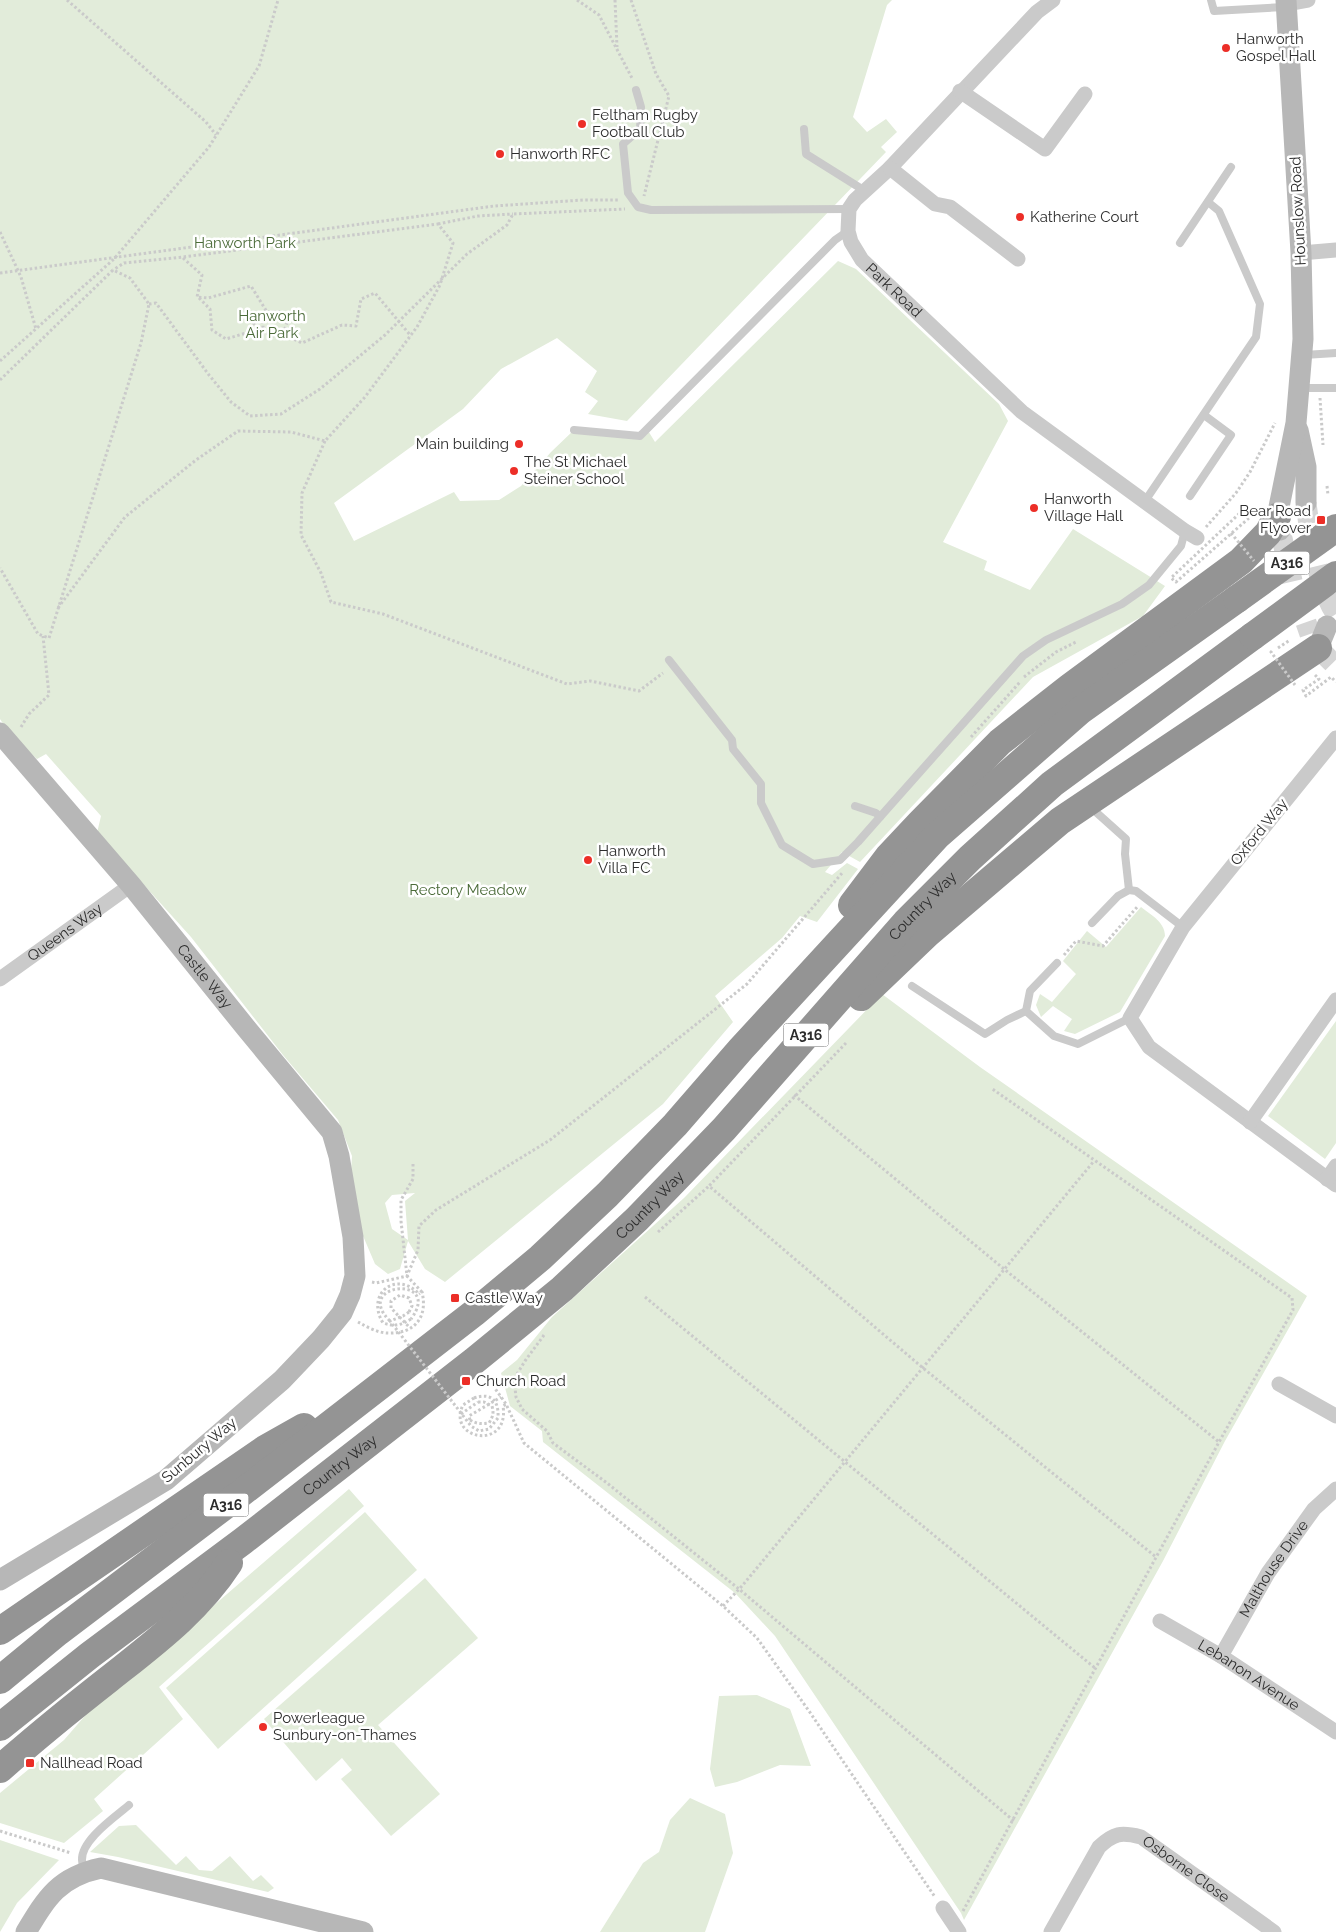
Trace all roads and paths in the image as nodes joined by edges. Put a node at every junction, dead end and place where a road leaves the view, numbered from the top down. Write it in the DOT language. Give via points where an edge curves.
graph roads {
  1 [pos="67,0"];
  2 [pos="278,0"];
  3 [pos="578,0"];
  4 [pos="615,0"];
  5 [pos="1053,0"];
  6 [pos="1211,0"];
  7 [pos="1308,0"];
  8 [pos="1286,3"];
  9 [pos="617,48"];
  10 [pos="636,90"];
  11 [pos="960,91"];
  12 [pos="1085,94"];
  13 [pos="804,129"];
  14 [pos="216,135"];
  15 [pos="1232,167"];
  16 [pos="890,168"];
  17 [pos="865,191"];
  18 [pos="583,200"];
  19 [pos="1208,202"];
  20 [pos="638,207"];
  21 [pos="849,209"];
  22 [pos="513,214"];
  23 [pos="438,224"];
  24 [pos="848,231"];
  25 [pos="0,232"];
  26 [pos="1180,243"];
  27 [pos="1336,250"];
  28 [pos="1301,253"];
  29 [pos="183,258"];
  30 [pos="114,259"];
  31 [pos="1018,259"];
  32 [pos="119,265"];
  33 [pos="113,270"];
  34 [pos="18,271"];
  35 [pos="0,273"];
  36 [pos="443,277"];
  37 [pos="199,297"];
  38 [pos="149,304"];
  39 [pos="266,312"];
  40 [pos="263,318"];
  41 [pos="398,321"];
  42 [pos="36,329"];
  43 [pos="283,334"];
  44 [pos="411,336"];
  45 [pos="1336,353"];
  46 [pos="1302,355"];
  47 [pos="0,361"];
  48 [pos="0,380"];
  49 [pos="1310,388"];
  50 [pos="1336,388"];
  51 [pos="1204,415"];
  52 [pos="1287,421"];
  53 [pos="574,430"];
  54 [pos="325,441"];
  55 [pos="1323,448"];
  56 [pos="1327,486"];
  57 [pos="1328,495"];
  58 [pos="1190,496"];
  59 [pos="1145,501"];
  60 [pos="1306,504"];
  61 [pos="1278,523"];
  62 [pos="1226,525"];
  63 [pos="1336,528"];
  64 [pos="1231,533"];
  65 [pos="1195,539"];
  66 [pos="1262,556"];
  67 [pos="0,568"];
  68 [pos="1336,576"];
  69 [pos="58,608"];
  70 [pos="43,636"];
  71 [pos="1311,637"];
  72 [pos="1083,638"];
  73 [pos="672,663"];
  74 [pos="1318,679"];
  75 [pos="1336,682"];
  76 [pos="1295,685"];
  77 [pos="970,737"];
  78 [pos="1336,738"];
  79 [pos="5,739"];
  80 [pos="855,806"];
  81 [pos="1097,814"];
  82 [pos="880,816"];
  83 [pos="846,869"];
  84 [pos="131,885"];
  85 [pos="1129,890"];
  86 [pos="1145,898"];
  87 [pos="1092,923"];
  88 [pos="1183,927"];
  89 [pos="1057,963"];
  90 [pos="0,979"];
  91 [pos="912,986"];
  92 [pos="1336,1000"];
  93 [pos="1026,1011"];
  94 [pos="1130,1018"];
  95 [pos="846,1043"];
  96 [pos="741,1049"];
  97 [pos="991,1088"];
  98 [pos="794,1095"];
  99 [pos="1250,1122"];
  100 [pos="724,1129"];
  101 [pos="1094,1161"];
  102 [pos="413,1164"];
  103 [pos="1336,1166"];
  104 [pos="1332,1182"];
  105 [pos="709,1186"];
  106 [pos="652,1238"];
  107 [pos="1004,1269"];
  108 [pos="355,1276"];
  109 [pos="407,1276"];
  110 [pos="420,1293"];
  111 [pos="645,1296"];
  112 [pos="342,1313"];
  113 [pos="390,1321"];
  114 [pos="410,1328"];
  115 [pos="548,1332"];
  116 [pos="474,1361"];
  117 [pos="923,1368"];
  118 [pos="392,1377"];
  119 [pos="1279,1384"];
  120 [pos="501,1397"];
  121 [pos="504,1405"];
  122 [pos="461,1414"];
  123 [pos="1336,1416"];
  124 [pos="1219,1442"];
  125 [pos="845,1461"];
  126 [pos="1336,1489"];
  127 [pos="243,1541"];
  128 [pos="1156,1557"];
  129 [pos="0,1580"];
  130 [pos="739,1589"];
  131 [pos="724,1606"];
  132 [pos="1160,1621"];
  133 [pos="0,1631"];
  134 [pos="1221,1656"];
  135 [pos="1095,1668"];
  136 [pos="0,1680"];
  137 [pos="0,1727"];
  138 [pos="1336,1732"];
  139 [pos="0,1769"];
  140 [pos="129,1805"];
  141 [pos="1014,1821"];
  142 [pos="0,1831"];
  143 [pos="83,1866"];
  144 [pos="942,1908"];
  145 [pos="956,1928"];
  146 [pos="26,1932"];
  147 [pos="363,1932"];
  148 [pos="1051,1932"];
  149 [pos="1274,1932"];
  1 -- 14 [label="path" via="206,122"];
  2 -- 14 [label="path" via="258,66"];
  3 -- 9 [label="path" via="599,15"];
  4 -- 9 [label="path"];
  5 -- 11 [label="street" via="1037,12"];
  6 -- 8 [label="lane" via="1214,11"];
  7 -- 8 [label="street"];
  8 -- 28 [label="street, Hounslow Road"];
  9 -- 10 [label="path"];
  10 -- 20 [label="lane" via="641,107 640,129 623,144 628,193"];
  11 -- 12 [label="street" via="1045,149"];
  11 -- 16 [label="street"];
  13 -- 17 [label="lane" via="806,154"];
  14 -- 30 [label="path"];
  15 -- 19 [label="lane"];
  16 -- 17 [label="street"];
  16 -- 31 [label="street" via="935,204 950,207"];
  17 -- 21 [label="street"];
  18 -- 30 [label="path" via="494,206"];
  19 -- 26 [label="lane"];
  19 -- 51 [label="lane" via="1219,211 1260,304 1256,337"];
  20 -- 21 [label="lane" via="651,210"];
  20 -- 22 [label="path"];
  21 -- 24 [label="street, Park Road"];
  22 -- 23 [label="path" via="478,216"];
  22 -- 36 [label="path" via="507,225 466,254"];
  23 -- 29 [label="path"];
  23 -- 36 [label="path" via="453,243"];
  24 -- 53 [label="lane" via="835,240 640,436"];
  24 -- 59 [label="street, Park Road" via="862,260 1022,412"];
  25 -- 34 [label="path"];
  27 -- 28 [label="street"];
  28 -- 46 [label="street, Hounslow Road"];
  29 -- 32 [label="path"];
  29 -- 37 [label="path" via="202,275"];
  30 -- 32 [label="path"];
  30 -- 34 [label="path"];
  30 -- 42 [label="path"];
  32 -- 33 [label="path"];
  33 -- 38 [label="path" via="130,278"];
  33 -- 48 [label="path"];
  34 -- 35 [label="path"];
  34 -- 42 [label="path"];
  36 -- 41 [label="path"];
  36 -- 44 [label="path"];
  37 -- 39 [label="path" via="208,298 251,286"];
  37 -- 40 [label="path" via="210,310 212,330 226,339 246,333"];
  38 -- 41 [label="path" via="156,303 231,402 250,416 281,414 312,394"];
  38 -- 69 [label="path" via="141,343"];
  39 -- 40 [label="path"];
  39 -- 43 [label="path" via="281,312 287,323"];
  40 -- 43 [label="path" via="263,332 273,336"];
  41 -- 43 [label="path" via="375,293 362,299 356,326 342,326 302,343"];
  41 -- 44 [label="path"];
  42 -- 47 [label="path"];
  44 -- 54 [label="path" via="365,397"];
  45 -- 46 [label="lane"];
  46 -- 49 [label="street, Hounslow Road"];
  49 -- 50 [label="lane"];
  49 -- 52 [label="street, Hounslow Road"];
  49 -- 55 [label="path"];
  51 -- 58 [label="lane" via="1231,436"];
  51 -- 59 [label="lane"];
  52 -- 60 [label="street, Hounslow Road" via="1306,467"];
  52 -- 61 [label="street, Hounslow Road"];
  52 -- 65 [label="path" via="1236,493"];
  54 -- 69 [label="path" via="291,432 238,431 125,517"];
  54 -- 73 [label="path" via="302,493 301,535 321,573 331,602 383,614 567,684 590,681 639,691"];
  56 -- 57 [label="path"];
  59 -- 65 [label="street, Park Road"];
  61 -- 96 [label="highway" via="1241,561 1000,742 889,856"];
  62 -- 64 [label="path" via="1242,511 1249,518"];
  63 -- 96 [label="highway, A316, bridge" via="1081,710 937,836"];
  64 -- 65 [label="path" via="1176,582 1171,578"];
  64 -- 66 [label="path, bridge" via="1254,562"];
  65 -- 82 [label="lane" via="1181,546 1149,584 1122,604 1046,640 1023,656"];
  67 -- 70 [label="path" via="38,634"];
  68 -- 100 [label="highway, Country Way / A316, bridge" via="1052,784 970,858 906,922"];
  69 -- 70 [label="path" via="49,638"];
  70 -- 79 [label="path" via="49,695"];
  71 -- 76 [label="path, bridge" via="1271,652"];
  71 -- 100 [label="highway" via="1060,820 927,934"];
  72 -- 77 [label="path" via="1056,652 1025,675"];
  73 -- 82 [label="lane" via="732,740 733,749 761,784 761,803 782,845 813,864 840,860"];
  74 -- 75 [label="path" via="1303,690 1306,696 1331,677"];
  78 -- 88 [label="street, Oxford Way"];
  79 -- 84 [label="street, Castle Way"];
  80 -- 82 [label="lane"];
  81 -- 85 [label="lane" via="1126,839"];
  83 -- 109 [label="path" via="747,984 550,1140 436,1210 419,1226 418,1250"];
  84 -- 90 [label="street, Queens Way"];
  84 -- 108 [label="street, Castle Way" via="332,1132 353,1237"];
  85 -- 86 [label="lane"];
  85 -- 87 [label="lane" via="1118,896"];
  86 -- 88 [label="lane"];
  86 -- 89 [label="path" via="1103,946 1076,941"];
  88 -- 94 [label="street, Oxford Way"];
  89 -- 93 [label="lane" via="1030,991"];
  91 -- 93 [label="lane" via="985,1034"];
  92 -- 99 [label="street"];
  93 -- 94 [label="lane" via="1054,1036 1078,1044"];
  94 -- 99 [label="street" via="1148,1047"];
  95 -- 98 [label="path"];
  96 -- 118 [label="highway, A316" via="675,1125 540,1258"];
  97 -- 101 [label="path"];
  98 -- 105 [label="path"];
  98 -- 107 [label="path"];
  99 -- 104 [label="street"];
  100 -- 116 [label="highway, Country Way / A316" via="637,1219 562,1289"];
  101 -- 107 [label="path"];
  101 -- 124 [label="path" via="1292,1298 1293,1310"];
  102 -- 109 [label="path" via="414,1178 401,1200"];
  103 -- 104 [label="street"];
  105 -- 106 [label="path"];
  105 -- 117 [label="path"];
  107 -- 117 [label="path"];
  107 -- 124 [label="path"];
  108 -- 109 [label="path" via="376,1283"];
  108 -- 112 [label="street, Sunbury Way"];
  109 -- 110 [label="path"];
  110 -- 113 [label="path, bridge" via="408,1285 388,1287 377,1303 383,1323 400,1326 411,1319 418,1303 408,1289 390,1291 384,1296 382,1308"];
  110 -- 114 [label="path" via="425,1303 424,1313"];
  111 -- 125 [label="path"];
  112 -- 114 [label="path" via="370,1329 387,1333"];
  112 -- 129 [label="street, Sunbury Way" via="282,1380 166,1480"];
  113 -- 114 [label="path, bridge" via="403,1316 409,1312 411,1302 400,1295 391,1301 391,1308"];
  113 -- 122 [label="path, bridge"];
  115 -- 130 [label="path" via="514,1380 516,1397 522,1409 547,1431 553,1444"];
  116 -- 120 [label="path"];
  116 -- 127 [label="highway, Country Way / A316"];
  117 -- 125 [label="path"];
  117 -- 128 [label="path"];
  118 -- 133 [label="highway" via="265,1449"];
  118 -- 136 [label="highway, A316" via="58,1632"];
  119 -- 123 [label="street"];
  120 -- 121 [label="path"];
  120 -- 122 [label="path, bridge" via="469,1416 477,1424 489,1423 494,1414 492,1406 484,1402 478,1402"];
  121 -- 122 [label="path, bridge" via="502,1424 493,1434 483,1437 464,1428 460,1411 463,1405 481,1396 494,1400 499,1407 498,1418 489,1429 480,1431"];
  121 -- 131 [label="path" via="524,1443"];
  124 -- 128 [label="path"];
  125 -- 130 [label="path"];
  125 -- 135 [label="path"];
  126 -- 134 [label="street, Malthouse Drive" via="1314,1509 1268,1573"];
  127 -- 137 [label="highway, Country Way / A316"];
  127 -- 139 [label="highway" via="222,1574 168,1633"];
  128 -- 135 [label="path"];
  130 -- 131 [label="path"];
  130 -- 141 [label="path"];
  131 -- 144 [label="path" via="757,1638"];
  132 -- 134 [label="street, Lebanon Avenue"];
  134 -- 138 [label="street, Lebanon Avenue"];
  135 -- 141 [label="path"];
  140 -- 143 [label="lane" via="93,1836 85,1849"];
  141 -- 145 [label="path"];
  142 -- 143 [label="path" via="68,1850"];
  143 -- 146 [label="street" via="43,1904"];
  143 -- 147 [label="street" via="120,1872"];
  144 -- 145 [label="street"];
  148 -- 149 [label="street, Osborne Close" via="1100,1847 1118,1834 1128,1834 1141,1837"];
}
